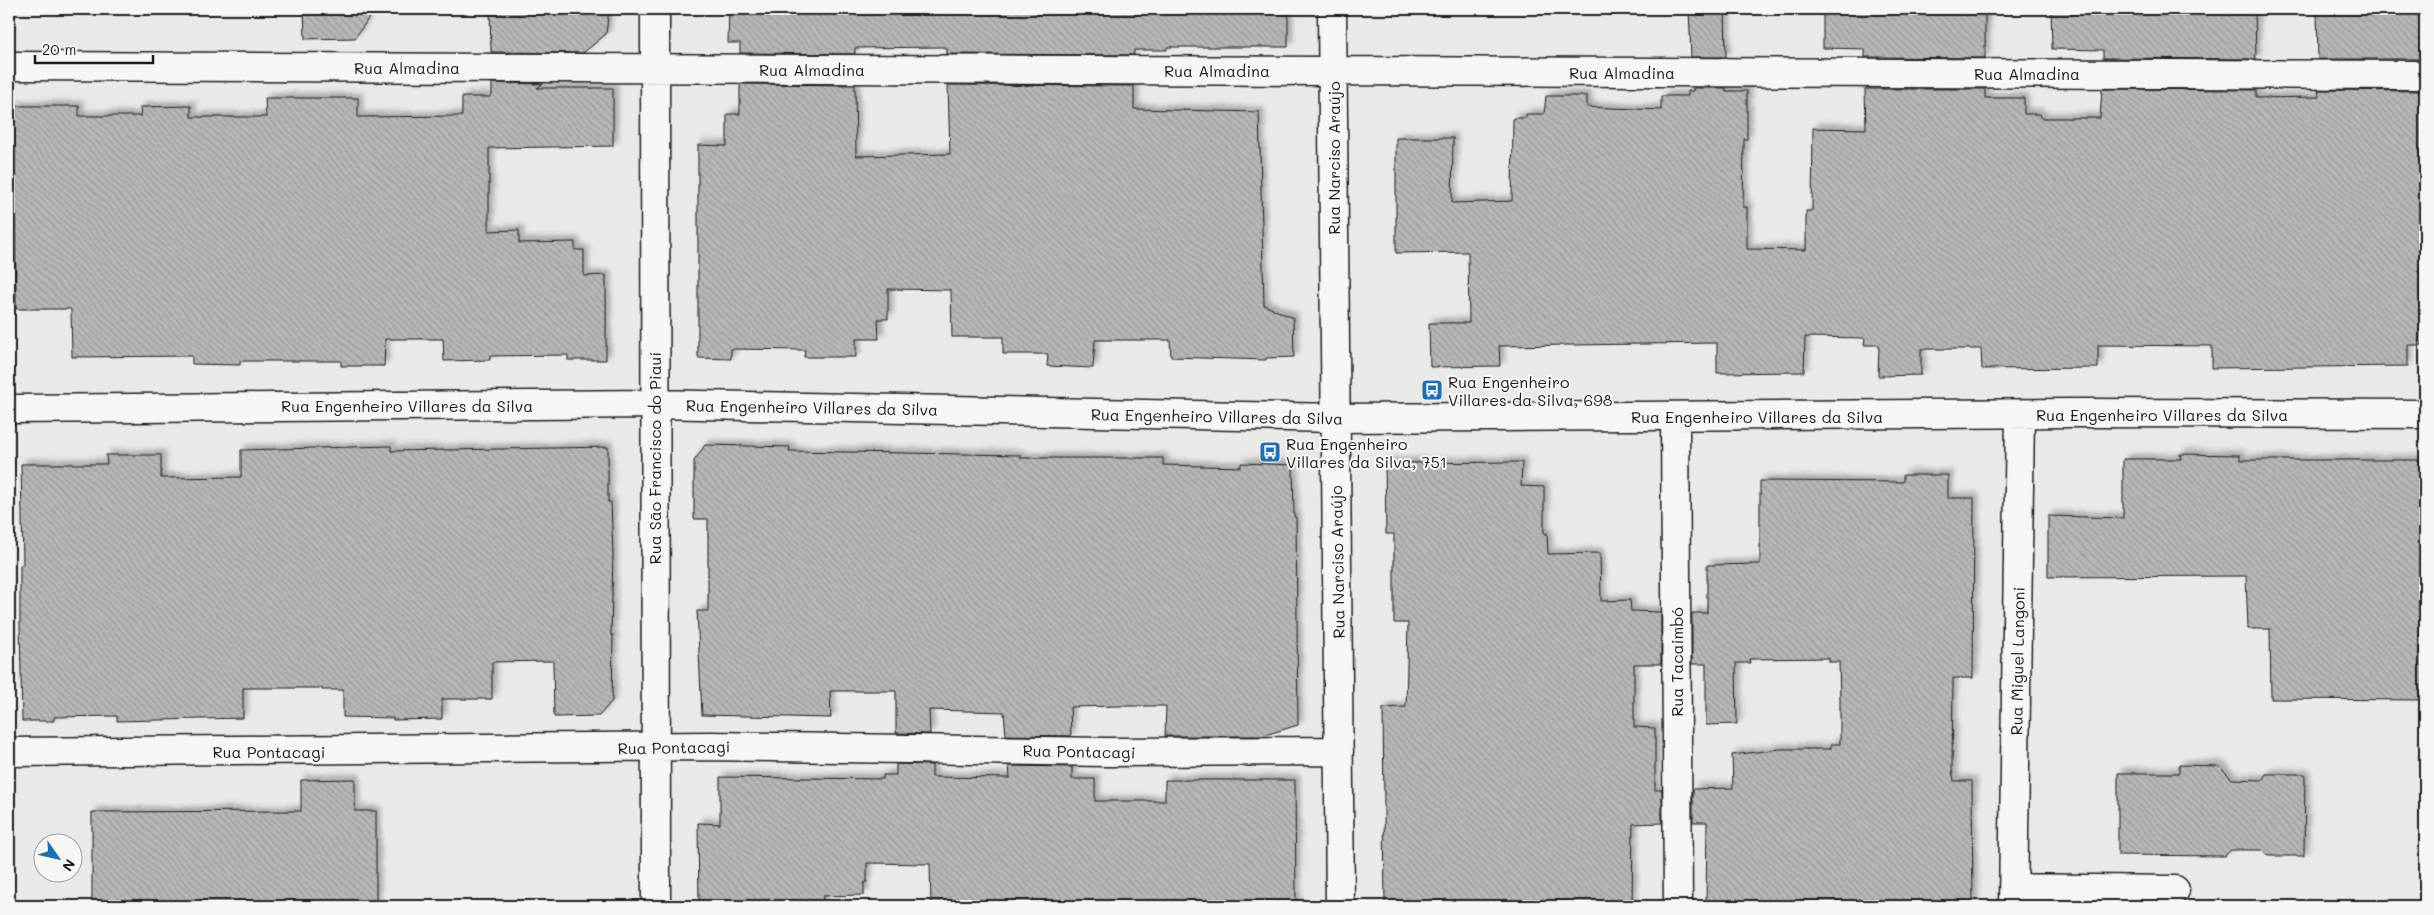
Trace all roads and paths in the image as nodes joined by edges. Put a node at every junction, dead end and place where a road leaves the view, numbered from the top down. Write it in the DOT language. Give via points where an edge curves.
graph roads {
  1 [pos="655,9"];
  2 [pos="1332,9"];
  3 [pos="9,66"];
  4 [pos="654,68"];
  5 [pos="1333,71"];
  6 [pos="2425,75"];
  7 [pos="654,404"];
  8 [pos="9,409"];
  9 [pos="2425,414"];
  10 [pos="2020,415"];
  11 [pos="1675,417"];
  12 [pos="1336,418"];
  13 [pos="656,747"];
  14 [pos="1339,751"];
  15 [pos="9,752"];
  16 [pos="2175,890"];
  17 [pos="2014,897"];
  18 [pos="656,906"];
  19 [pos="1340,906"];
  20 [pos="1678,906"];
  1 -- 4 [label="street, Rua São Francisco do Piauí"];
  2 -- 5 [label="street, Rua Narciso Araújo"];
  3 -- 4 [label="street, Rua Almadina"];
  4 -- 5 [label="street, Rua Almadina"];
  4 -- 7 [label="street, Rua São Francisco do Piauí"];
  5 -- 6 [label="street, Rua Almadina"];
  5 -- 12 [label="street, Rua Narciso Araújo"];
  7 -- 8 [label="street, Rua Engenheiro Villares da Silva"];
  7 -- 12 [label="street, Rua Engenheiro Villares da Silva"];
  7 -- 13 [label="street, Rua São Francisco do Piauí"];
  9 -- 10 [label="street, Rua Engenheiro Villares da Silva"];
  10 -- 11 [label="street, Rua Engenheiro Villares da Silva"];
  10 -- 17 [label="street, Rua Miguel Langoni"];
  11 -- 12 [label="street, Rua Engenheiro Villares da Silva"];
  11 -- 20 [label="street, Rua Tacaimbó"];
  12 -- 14 [label="street, Rua Narciso Araújo"];
  13 -- 14 [label="street, Rua Pontacagi"];
  13 -- 15 [label="street, Rua Pontacagi"];
  13 -- 18 [label="street, Rua São Francisco do Piauí"];
  14 -- 19 [label="street, Rua Narciso Araújo"];
  16 -- 17 [label="street"];
}
